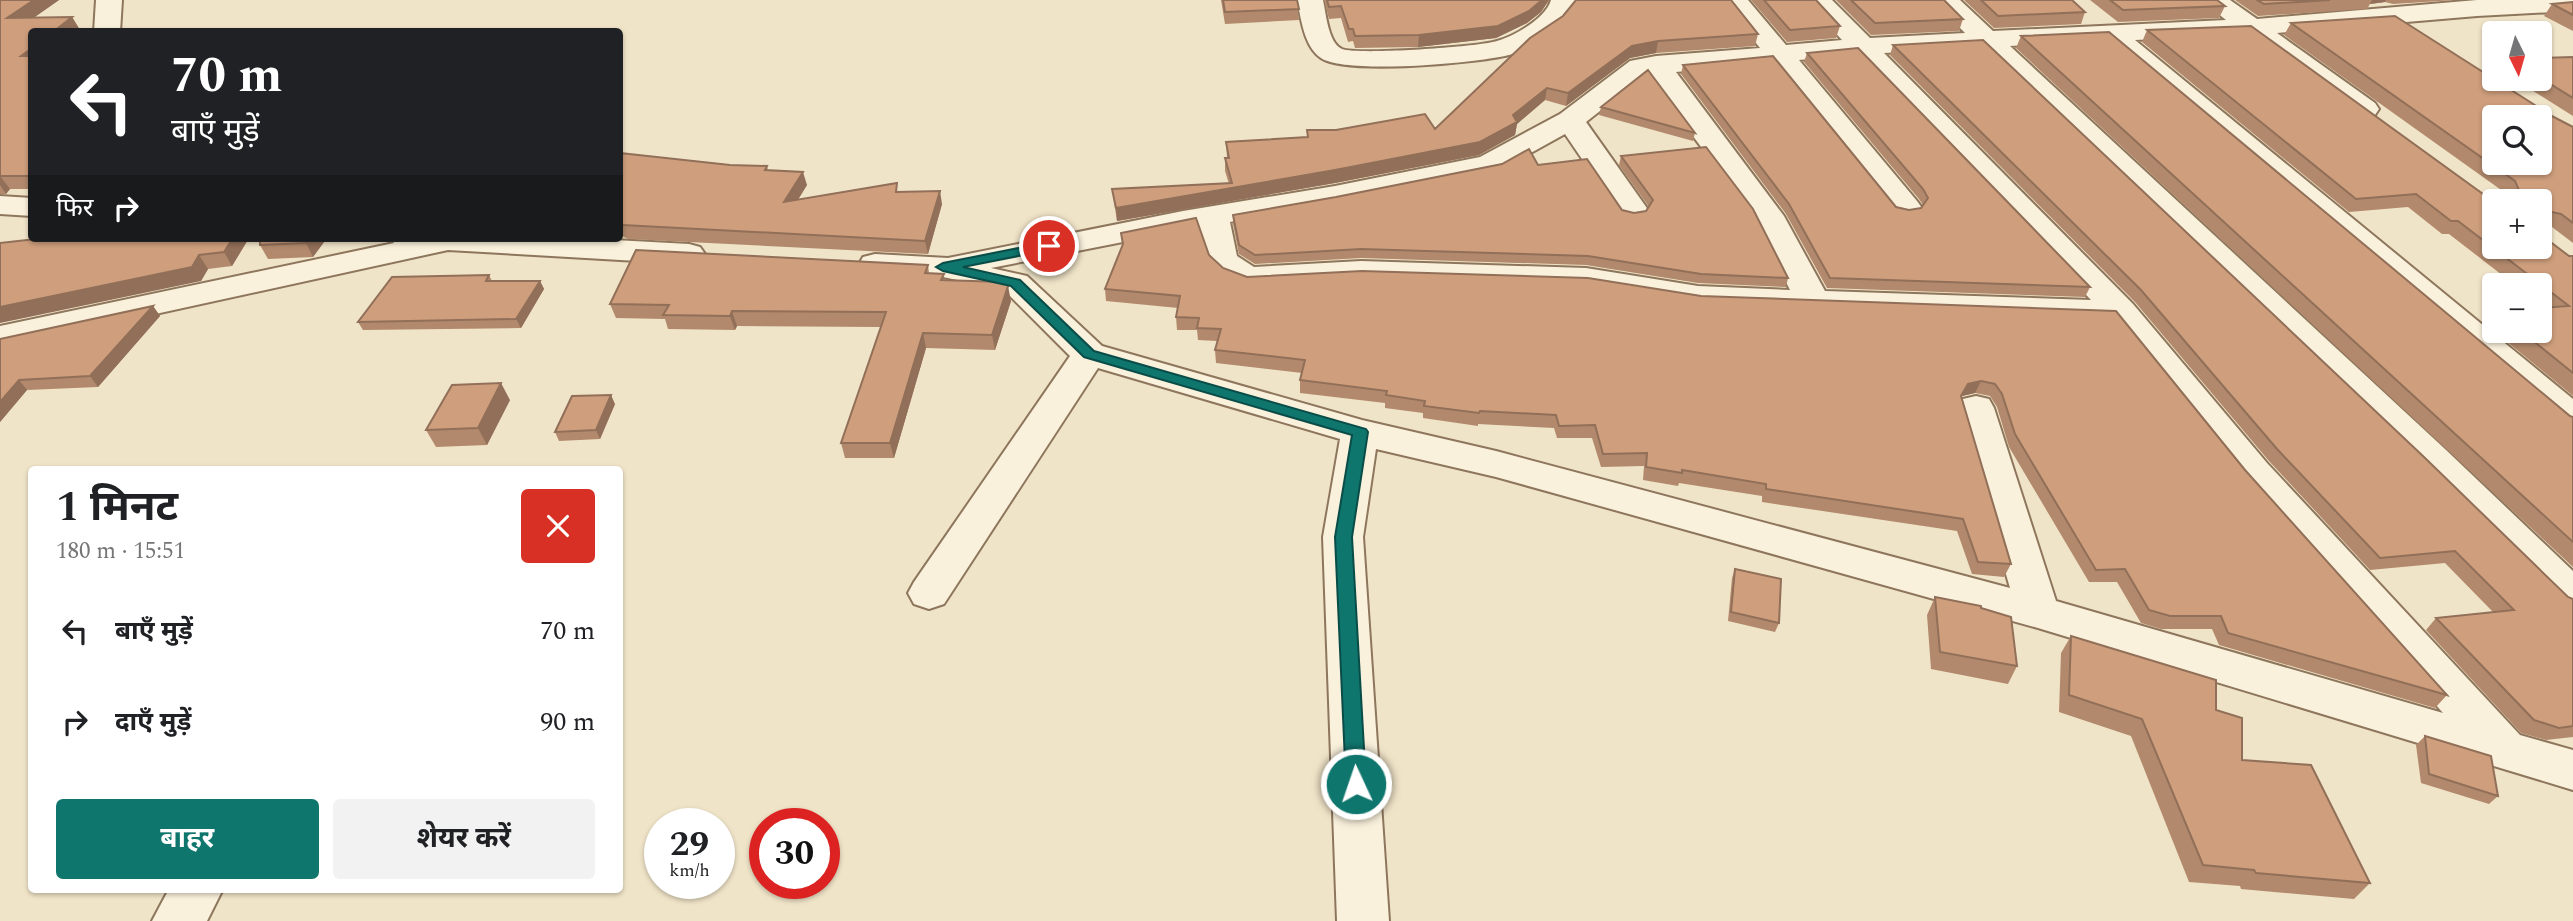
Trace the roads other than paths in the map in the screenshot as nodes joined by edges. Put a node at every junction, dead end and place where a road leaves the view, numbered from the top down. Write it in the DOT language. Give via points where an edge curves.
graph roads {
  1 [pos="109,0"];
  2 [pos="1310,0"];
  3 [pos="1564,0"];
  4 [pos="1735,0"];
  5 [pos="1818,0"];
  6 [pos="1945,0"];
  7 [pos="2214,0"];
  8 [pos="2367,0"];
  9 [pos="2573,3"];
  10 [pos="2471,4"];
  11 [pos="2081,8"];
  12 [pos="2395,18"];
  13 [pos="2255,27"];
  14 [pos="107,28"];
  15 [pos="2111,33"];
  16 [pos="1985,38"];
  17 [pos="2428,39"];
  18 [pos="1863,46"];
  19 [pos="1780,52"];
  20 [pos="1656,64"];
  21 [pos="1570,120"];
  22 [pos="2386,125"];
  23 [pos="0,205"];
  24 [pos="28,207"];
  25 [pos="1906,208"];
  26 [pos="1633,211"];
  27 [pos="1213,215"];
  28 [pos="445,242"];
  29 [pos="721,256"];
  30 [pos="846,262"];
  31 [pos="943,267"];
  32 [pos="1813,301"];
  33 [pos="2121,311"];
  34 [pos="0,337"];
  35 [pos="1089,354"];
  36 [pos="1976,408"];
  37 [pos="2573,419"];
  38 [pos="1360,432"];
  39 [pos="929,593"];
  40 [pos="2573,597"];
  41 [pos="2038,612"];
  42 [pos="2506,751"];
  43 [pos="2573,770"];
  44 [pos="196,893"];
  45 [pos="178,921"];
  46 [pos="1363,921"];
  1 -- 14 [label="street"];
  2 -- 3 [label="street" via="1328,52 1350,58 1505,47 1559,14"];
  4 -- 19 [label="street"];
  5 -- 18 [label="street"];
  6 -- 16 [label="street"];
  7 -- 13 [label="street"];
  8 -- 12 [label="street"];
  9 -- 10 [label="street"];
  10 -- 12 [label="street"];
  11 -- 15 [label="street"];
  12 -- 13 [label="street"];
  12 -- 17 [label="street"];
  13 -- 15 [label="street"];
  13 -- 22 [label="street"];
  15 -- 16 [label="street"];
  15 -- 37 [label="street"];
  16 -- 18 [label="street"];
  16 -- 40 [label="street"];
  18 -- 19 [label="street"];
  18 -- 33 [label="street"];
  19 -- 20 [label="street"];
  19 -- 25 [label="street"];
  20 -- 21 [label="street" via="1640,67"];
  20 -- 32 [label="street" via="1768,216"];
  21 -- 26 [label="street"];
  21 -- 27 [label="street" via="1489,164"];
  23 -- 24 [label="street"];
  27 -- 31 [label="street"];
  27 -- 32 [label="street" via="1222,260 1247,277 1361,271 1574,277 1699,296"];
  28 -- 29 [label="street"];
  28 -- 34 [label="street"];
  30 -- 31 [label="street"];
  31 -- 35 [label="street" via="1015,282"];
  32 -- 33 [label="street"];
  33 -- 42 [label="street" via="2253,472"];
  35 -- 38 [label="street"];
  35 -- 39 [label="street"];
  36 -- 41 [label="street"];
  38 -- 41 [label="street" via="1510,468"];
  38 -- 46 [label="street" via="1343,537"];
  41 -- 42 [label="street"];
  42 -- 43 [label="street"];
  44 -- 45 [label="street"];
}
